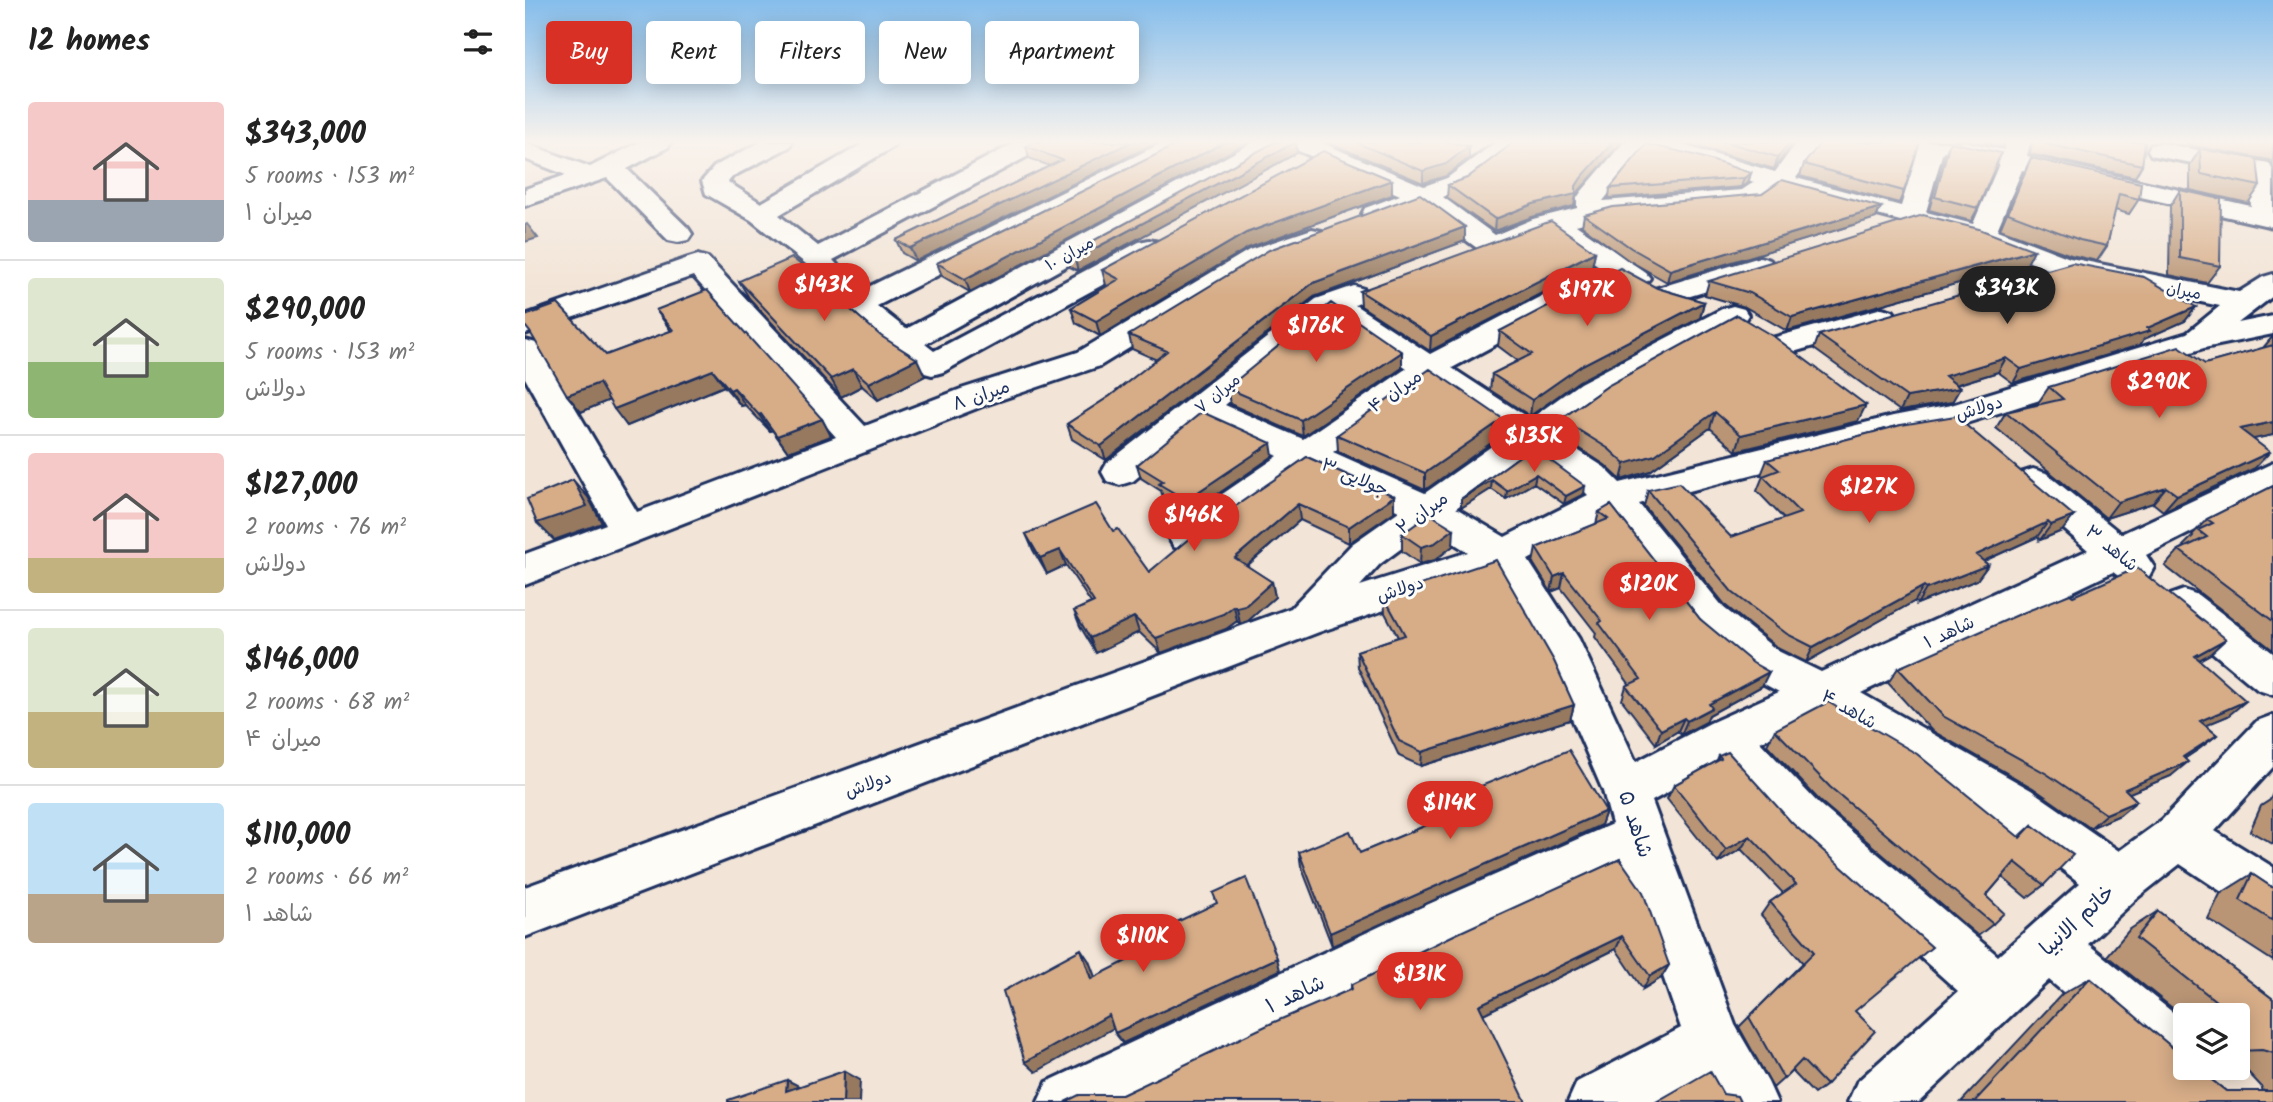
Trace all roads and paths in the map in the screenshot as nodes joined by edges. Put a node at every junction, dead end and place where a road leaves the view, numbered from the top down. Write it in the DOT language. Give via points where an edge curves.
graph roads {
  1 [pos="628,193"];
  2 [pos="725,193"];
  3 [pos="796,193"];
  4 [pos="939,193"];
  5 [pos="1081,193"];
  6 [pos="1179,193"];
  7 [pos="1417,193"];
  8 [pos="1430,193"];
  9 [pos="1594,193"];
  10 [pos="1754,193"];
  11 [pos="1823,193"];
  12 [pos="1919,193"];
  13 [pos="1999,193"];
  14 [pos="2175,193"];
  15 [pos="2265,193"];
  16 [pos="1424,196"];
  17 [pos="1590,211"];
  18 [pos="761,214"];
  19 [pos="1913,218"];
  20 [pos="2269,218"];
  21 [pos="1554,222"];
  22 [pos="1178,232"];
  23 [pos="678,234"];
  24 [pos="1863,234"];
  25 [pos="1982,234"];
  26 [pos="1491,244"];
  27 [pos="816,258"];
  28 [pos="1454,258"];
  29 [pos="1783,259"];
  30 [pos="2063,265"];
  31 [pos="1617,268"];
  32 [pos="2023,277"];
  33 [pos="1381,285"];
  34 [pos="1664,295"];
  35 [pos="1332,303"];
  36 [pos="2264,303"];
  37 [pos="856,305"];
  38 [pos="1904,311"];
  39 [pos="525,326"];
  40 [pos="1758,330"];
  41 [pos="902,344"];
  42 [pos="525,350"];
  43 [pos="932,365"];
  44 [pos="1430,367"];
  45 [pos="1816,369"];
  46 [pos="972,397"];
  47 [pos="1860,402"];
  48 [pos="1200,407"];
  49 [pos="1954,416"];
  50 [pos="1893,427"];
  51 [pos="1529,436"];
  52 [pos="859,441"];
  53 [pos="1304,455"];
  54 [pos="1120,472"];
  55 [pos="2273,476"];
  56 [pos="1613,498"];
  57 [pos="1428,509"];
  58 [pos="627,528"];
  59 [pos="1187,537"];
  60 [pos="2117,553"];
  61 [pos="1504,555"];
  62 [pos="525,570"];
  63 [pos="1304,620"];
  64 [pos="2273,677"];
  65 [pos="1820,692"];
  66 [pos="2273,735"];
  67 [pos="1726,737"];
  68 [pos="1632,814"];
  69 [pos="2179,836"];
  70 [pos="2119,881"];
  71 [pos="2273,895"];
  72 [pos="525,912"];
  73 [pos="2050,947"];
  74 [pos="1999,992"];
  75 [pos="1713,1041"];
  76 [pos="2173,1048"];
  77 [pos="1067,1102"];
  78 [pos="1597,1102"];
  79 [pos="1748,1102"];
  80 [pos="1877,1102"];
  1 -- 23 [label="street"];
  2 -- 18 [label="street"];
  3 -- 18 [label="street"];
  4 -- 27 [label="street"];
  5 -- 37 [label="street"];
  6 -- 41 [label="street, میران ۱۰"];
  7 -- 16 [label="street"];
  8 -- 16 [label="street, میران ۸"];
  9 -- 17 [label="street"];
  10 -- 17 [label="street"];
  11 -- 19 [label="street, میران"];
  12 -- 19 [label="street"];
  13 -- 25 [label="street"];
  14 -- 20 [label="street"];
  15 -- 20 [label="street"];
  16 -- 26 [label="street"];
  16 -- 46 [label="street, میران ۸" via="1259,256 1089,359"];
  17 -- 21 [label="street"];
  18 -- 27 [label="street"];
  19 -- 24 [label="street"];
  19 -- 25 [label="street, میران"];
  21 -- 26 [label="street"];
  21 -- 31 [label="street"];
  22 -- 43 [label="street"];
  25 -- 30 [label="street, میران"];
  26 -- 28 [label="street"];
  27 -- 37 [label="street"];
  29 -- 34 [label="street"];
  30 -- 32 [label="street"];
  30 -- 36 [label="street, میران"];
  31 -- 34 [label="street"];
  31 -- 44 [label="street, میران ۴"];
  33 -- 35 [label="street, میران ۷"];
  34 -- 40 [label="street"];
  35 -- 44 [label="street, شاهد ۴"];
  35 -- 48 [label="street, میران ۷"];
  36 -- 49 [label="street, دولاش" via="2198,340"];
  37 -- 41 [label="street"];
  38 -- 40 [label="street, میران ۲"];
  39 -- 52 [label="street" via="698,264"];
  40 -- 45 [label="street"];
  40 -- 51 [label="street, میران ۲" via="1593,391"];
  41 -- 43 [label="street"];
  42 -- 58 [label="street"];
  43 -- 46 [label="street"];
  44 -- 51 [label="street, شاهد ۴"];
  44 -- 53 [label="street, میران ۴"];
  46 -- 52 [label="street, میران ۸"];
  47 -- 50 [label="street"];
  48 -- 53 [label="street, جولایی ۳"];
  48 -- 54 [label="street, میران ۷"];
  49 -- 50 [label="street, دولاش"];
  49 -- 60 [label="street, شاهد ۳"];
  50 -- 56 [label="street, دولاش"];
  51 -- 56 [label="street, شاهد ۴" via="1591,476"];
  51 -- 57 [label="street, میران ۲"];
  52 -- 58 [label="street, میران ۸"];
  53 -- 57 [label="street, جولایی ۳"];
  53 -- 59 [label="street, میران ۴"];
  55 -- 60 [label="street, شاهد ۱"];
  56 -- 61 [label="street, دولاش"];
  56 -- 65 [label="street, شاهد ۴" via="1710,620 1763,663"];
  57 -- 61 [label="street, جولایی ۳"];
  57 -- 63 [label="street, میران ۲" via="1366,554"];
  58 -- 62 [label="street, میران ۸"];
  60 -- 64 [label="street, شاهد ۳"];
  60 -- 65 [label="street, شاهد ۱"];
  61 -- 63 [label="street, دولاش"];
  61 -- 68 [label="street, شاهد ۵" via="1564,651"];
  63 -- 72 [label="street, دولاش"];
  65 -- 67 [label="street, شاهد ۱"];
  65 -- 70 [label="street, شاهد ۴" via="2014,805"];
  66 -- 69 [label="street, خاتم الانبیا"];
  67 -- 68 [label="street, شاهد ۱"];
  67 -- 74 [label="street" via="1801,819"];
  68 -- 75 [label="street, شاهد ۵"];
  68 -- 77 [label="street, شاهد ۱" via="1433,928"];
  69 -- 70 [label="street, خاتم الانبیا"];
  69 -- 71 [label="street"];
  70 -- 73 [label="street, خاتم الانبیا"];
  73 -- 74 [label="street, خاتم الانبیا"];
  73 -- 76 [label="street"];
  74 -- 80 [label="street, خاتم الانبیا"];
  75 -- 78 [label="street"];
  75 -- 79 [label="street, شاهد ۵"];
}
